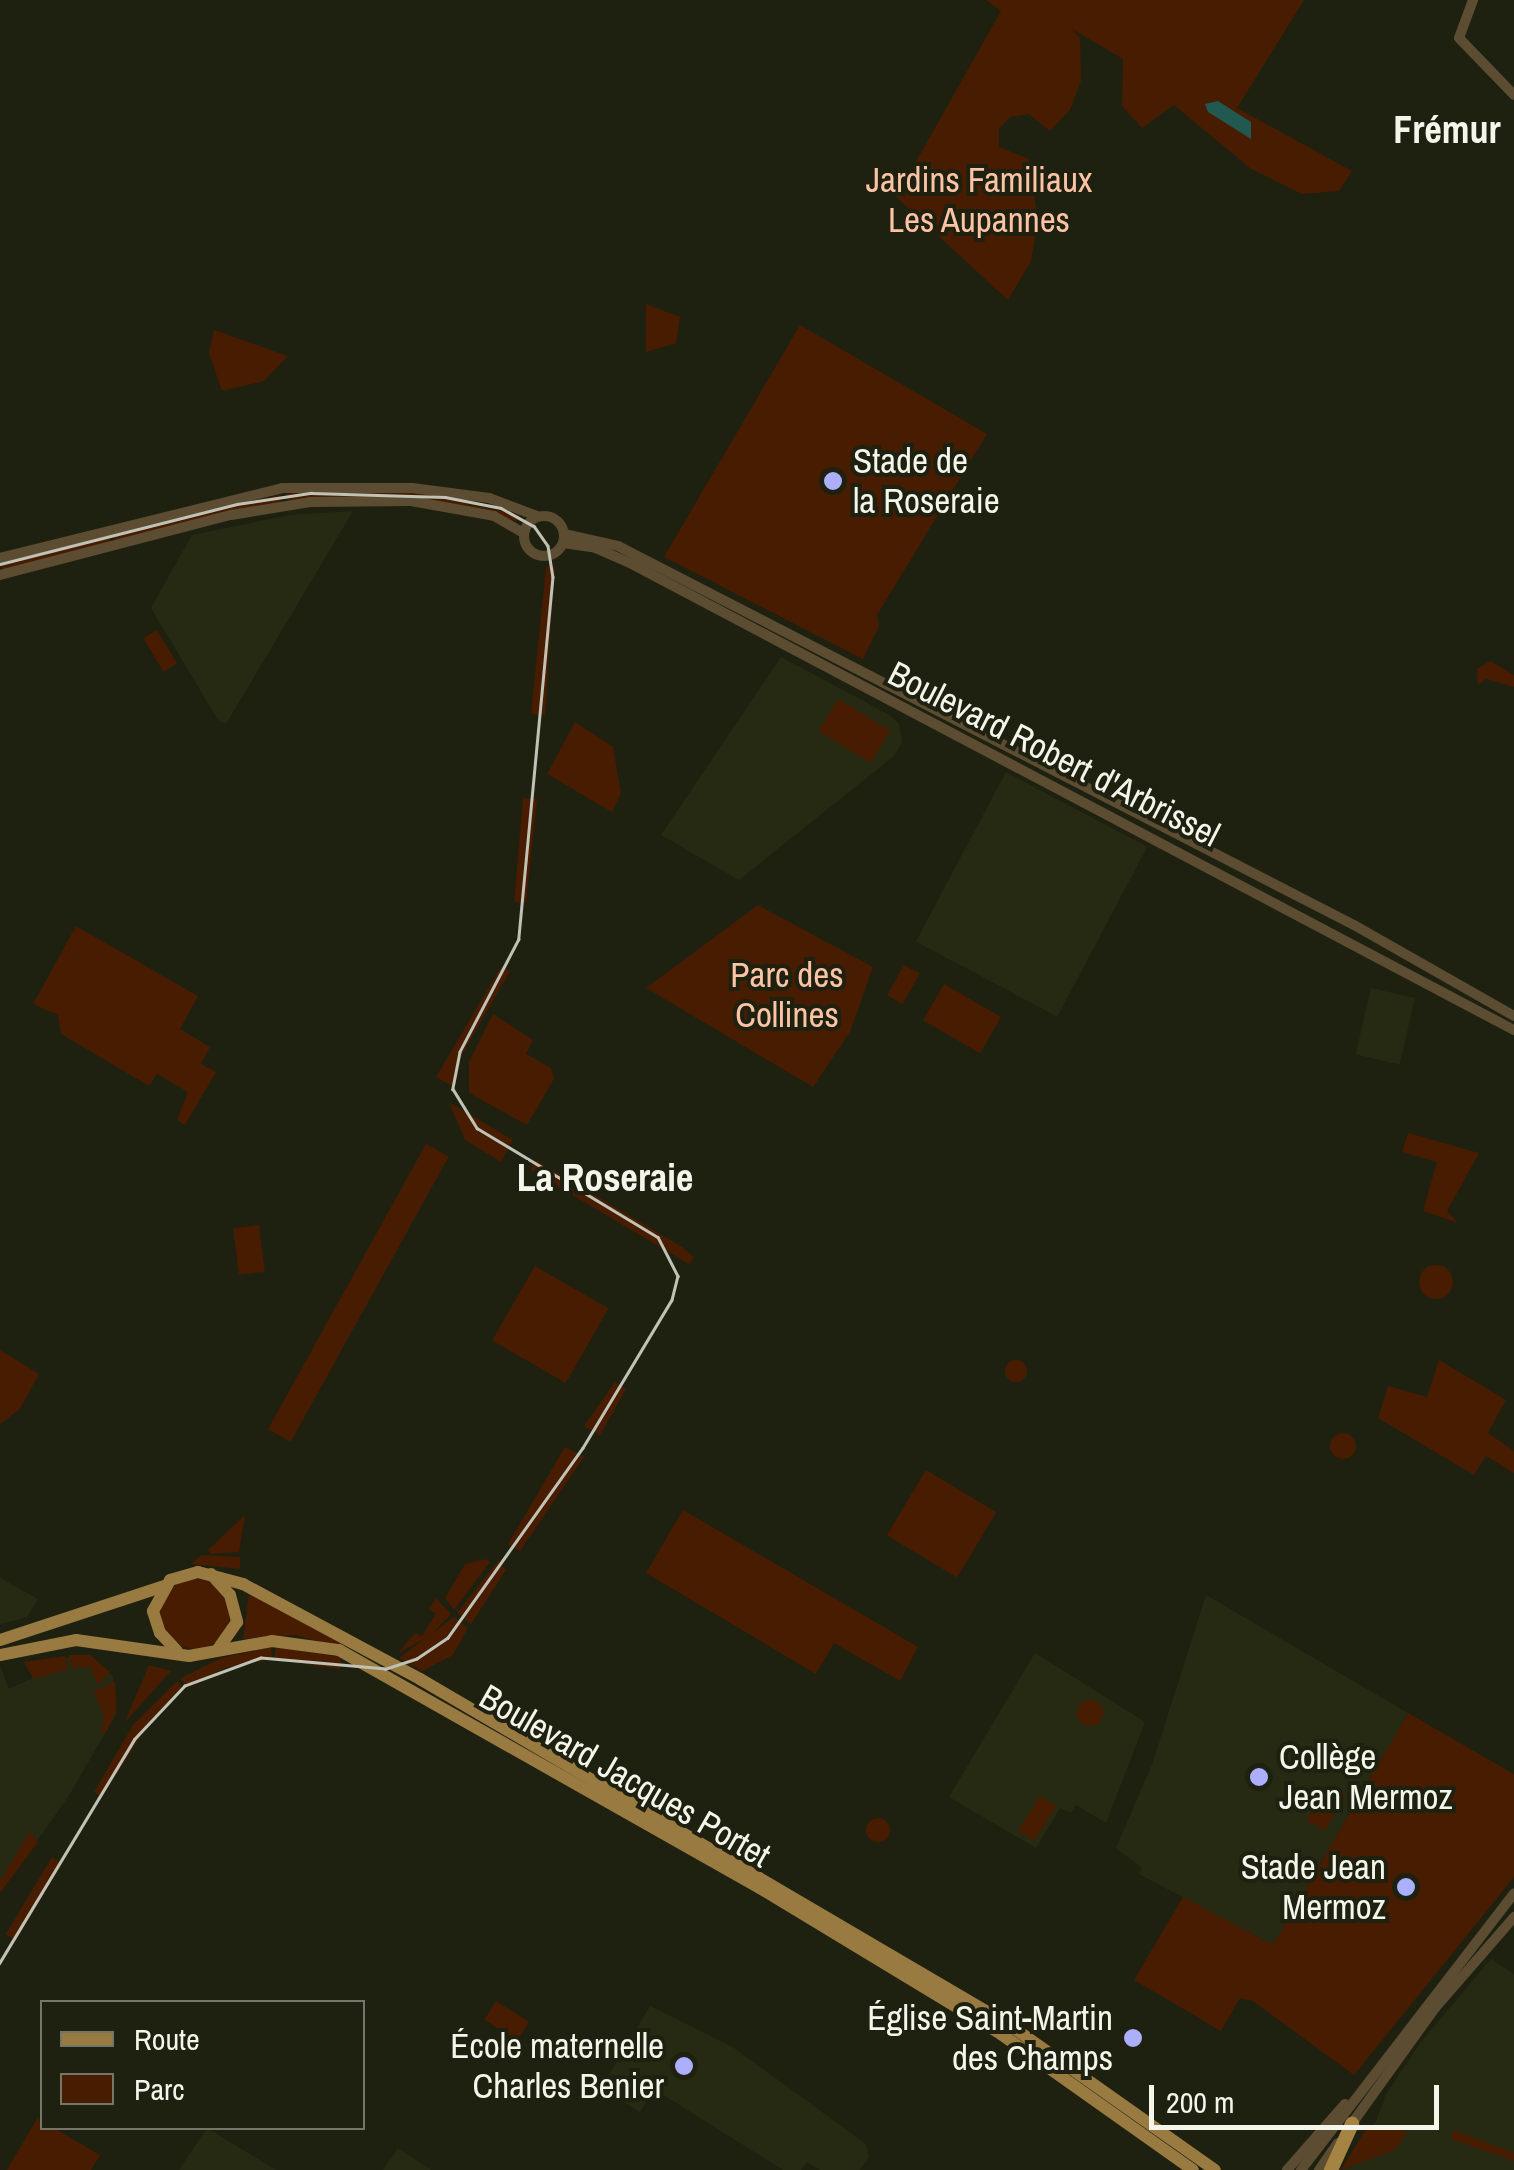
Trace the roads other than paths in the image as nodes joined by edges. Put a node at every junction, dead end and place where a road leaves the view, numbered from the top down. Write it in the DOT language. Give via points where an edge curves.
graph roads {
  1 [pos="1473,0"];
  2 [pos="1514,95"];
  3 [pos="538,516"];
  4 [pos="524,533"];
  5 [pos="564,538"];
  6 [pos="0,558"];
  7 [pos="0,575"];
  8 [pos="1514,1016"];
  9 [pos="1514,1030"];
  10 [pos="211,1574"];
  11 [pos="164,1586"];
  12 [pos="0,1640"];
  13 [pos="212,1652"];
  14 [pos="183,1655"];
  15 [pos="0,1656"];
  16 [pos="1514,1893"];
  17 [pos="1514,1917"];
  18 [pos="992,2022"];
  19 [pos="1354,2098"];
  20 [pos="1352,2124"];
  21 [pos="1194,2170"];
  22 [pos="1216,2170"];
  23 [pos="1287,2170"];
  24 [pos="1301,2170"];
  25 [pos="1319,2170"];
  26 [pos="1331,2170"];
  1 -- 2 [label="street" via="1459,38"];
  3 -- 4 [label="street"];
  3 -- 5 [label="street" via="554,518"];
  3 -- 6 [label="street" via="490,498 412,488 282,488"];
  4 -- 5 [label="street" via="538,555 551,555"];
  4 -- 7 [label="street" via="494,516 410,501 310,502 231,515"];
  5 -- 8 [label="street, Boulevard Robert d'Arbrissel" via="618,546 1354,926"];
  5 -- 9 [label="street, Boulevard Robert d'Arbrissel" via="630,564"];
  10 -- 11 [label="main road" via="183,1574"];
  10 -- 13 [label="main road" via="230,1595 237,1622"];
  10 -- 18 [label="main road, Boulevard Jacques Portet" via="357,1644"];
  11 -- 12 [label="main road"];
  11 -- 14 [label="main road" via="153,1611 163,1638"];
  13 -- 14 [label="main road"];
  13 -- 18 [label="main road, Boulevard Jacques Portet" via="294,1641 358,1660"];
  14 -- 15 [label="main road" via="76,1640"];
  16 -- 19 [label="street"];
  17 -- 20 [label="street" via="1435,2008"];
  18 -- 21 [label="main road"];
  18 -- 22 [label="main road"];
  19 -- 23 [label="street"];
  19 -- 24 [label="street"];
  20 -- 25 [label="street"];
  20 -- 26 [label="highway"];
}
